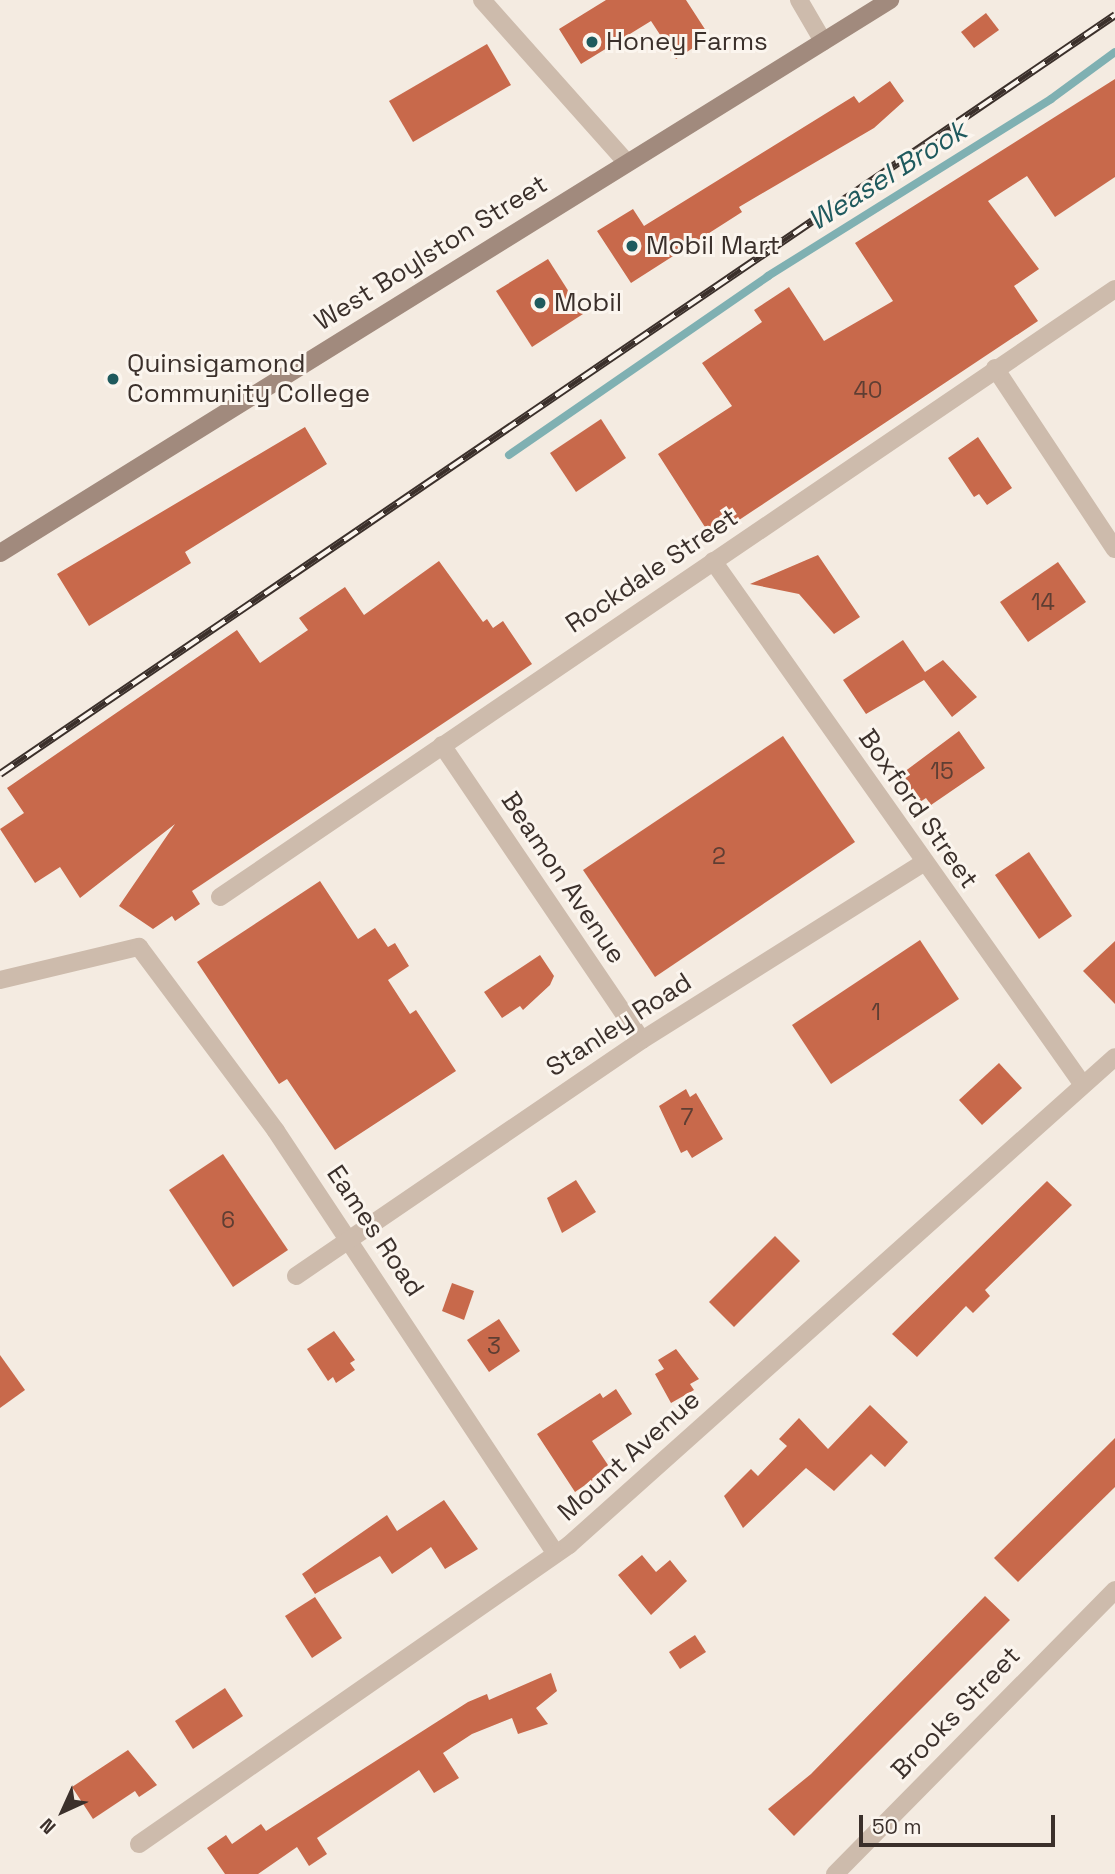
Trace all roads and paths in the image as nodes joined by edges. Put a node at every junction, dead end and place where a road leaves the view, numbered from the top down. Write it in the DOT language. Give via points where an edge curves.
graph roads {
  1 [pos="482,0"];
  2 [pos="799,0"];
  3 [pos="890,0"];
  4 [pos="823,41"];
  5 [pos="627,163"];
  6 [pos="1115,289"];
  7 [pos="995,368"];
  8 [pos="1115,549"];
  9 [pos="0,553"];
  10 [pos="713,561"];
  11 [pos="442,745"];
  12 [pos="923,863"];
  13 [pos="220,897"];
  14 [pos="0,980"];
  15 [pos="642,1040"];
  16 [pos="1115,1057"];
  17 [pos="1083,1085"];
  18 [pos="349,1239"];
  19 [pos="296,1276"];
  20 [pos="556,1554"];
  21 [pos="1115,1590"];
  22 [pos="139,1844"];
  23 [pos="835,1874"];
  1 -- 5 [label="street"];
  2 -- 4 [label="street"];
  3 -- 4 [label="main road, West Boylston Street"];
  4 -- 5 [label="main road, West Boylston Street"];
  5 -- 9 [label="main road, West Boylston Street"];
  6 -- 7 [label="street, Rockdale Street"];
  7 -- 8 [label="street"];
  7 -- 10 [label="street, Rockdale Street"];
  10 -- 11 [label="street, Rockdale Street"];
  10 -- 12 [label="street, Boxford Street"];
  11 -- 13 [label="street, Rockdale Street"];
  11 -- 15 [label="street, Beamon Avenue"];
  12 -- 15 [label="street, Stanley Road"];
  12 -- 17 [label="street, Boxford Street"];
  14 -- 18 [label="street, Eames Road" via="139,947"];
  15 -- 18 [label="street, Stanley Road"];
  16 -- 17 [label="street, Mount Avenue"];
  17 -- 20 [label="street, Mount Avenue"];
  18 -- 19 [label="street, Stanley Road"];
  18 -- 20 [label="street, Eames Road"];
  20 -- 22 [label="street, Mount Avenue"];
  21 -- 23 [label="street, Brooks Street"];
}
